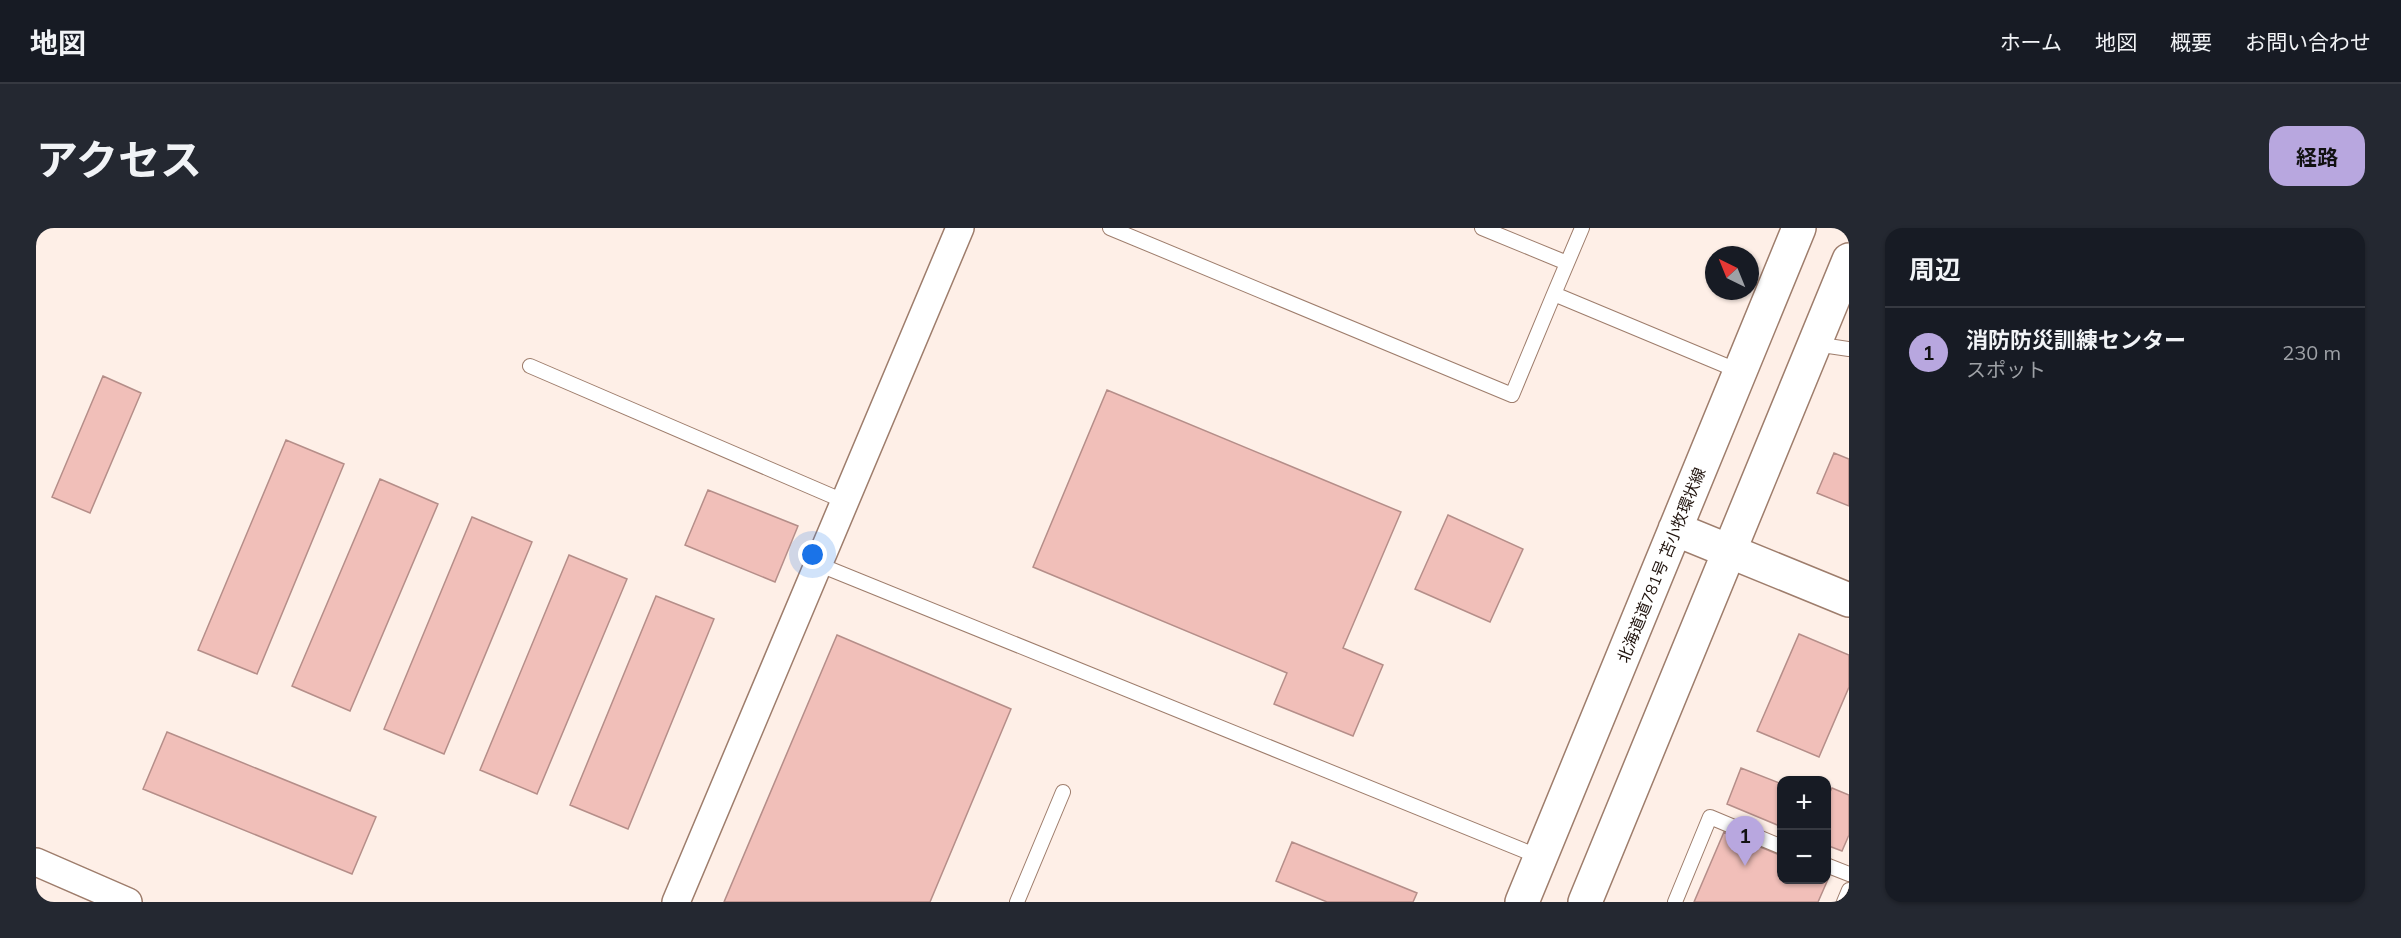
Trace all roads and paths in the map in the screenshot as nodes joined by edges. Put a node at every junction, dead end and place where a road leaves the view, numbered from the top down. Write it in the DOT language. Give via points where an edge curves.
graph roads {
  1 [pos="960,228"];
  2 [pos="1110,228"];
  3 [pos="1482,228"];
  4 [pos="1582,228"];
  5 [pos="1799,228"];
  6 [pos="1849,260"];
  7 [pos="1567,263"];
  8 [pos="1554,294"];
  9 [pos="1815,344"];
  10 [pos="1849,349"];
  11 [pos="530,366"];
  12 [pos="1741,372"];
  13 [pos="846,502"];
  14 [pos="1675,529"];
  15 [pos="1731,551"];
  16 [pos="820,565"];
  17 [pos="1849,600"];
  18 [pos="1063,792"];
  19 [pos="1777,844"];
  20 [pos="1540,857"];
  21 [pos="36,862"];
  22 [pos="1831,867"];
  23 [pos="1849,874"];
  24 [pos="1849,890"];
  25 [pos="128,902"];
  26 [pos="676,902"];
  27 [pos="1017,902"];
  28 [pos="1522,902"];
  29 [pos="1586,902"];
  30 [pos="1675,902"];
  31 [pos="1844,902"];
  1 -- 13 [label="street"];
  2 -- 8 [label="lane" via="1512,395"];
  3 -- 7 [label="lane"];
  4 -- 7 [label="lane"];
  5 -- 12 [label="main road, 北海道道781号 苫小牧環状線"];
  6 -- 9 [label="main road"];
  7 -- 8 [label="lane"];
  8 -- 12 [label="lane"];
  9 -- 10 [label="lane"];
  9 -- 15 [label="main road"];
  11 -- 13 [label="lane"];
  12 -- 14 [label="main road, 北海道道781号 苫小牧環状線"];
  13 -- 16 [label="street"];
  14 -- 15 [label="main road"];
  14 -- 20 [label="main road, 北海道道781号 苫小牧環状線"];
  15 -- 17 [label="main road"];
  15 -- 29 [label="main road"];
  16 -- 20 [label="lane"];
  16 -- 26 [label="street"];
  18 -- 27 [label="lane"];
  19 -- 30 [label="lane" via="1710,817"];
  20 -- 28 [label="main road, 北海道道781号 苫小牧環状線"];
  21 -- 25 [label="street"];
  22 -- 23 [label="lane"];
  24 -- 31 [label="lane"];
}
